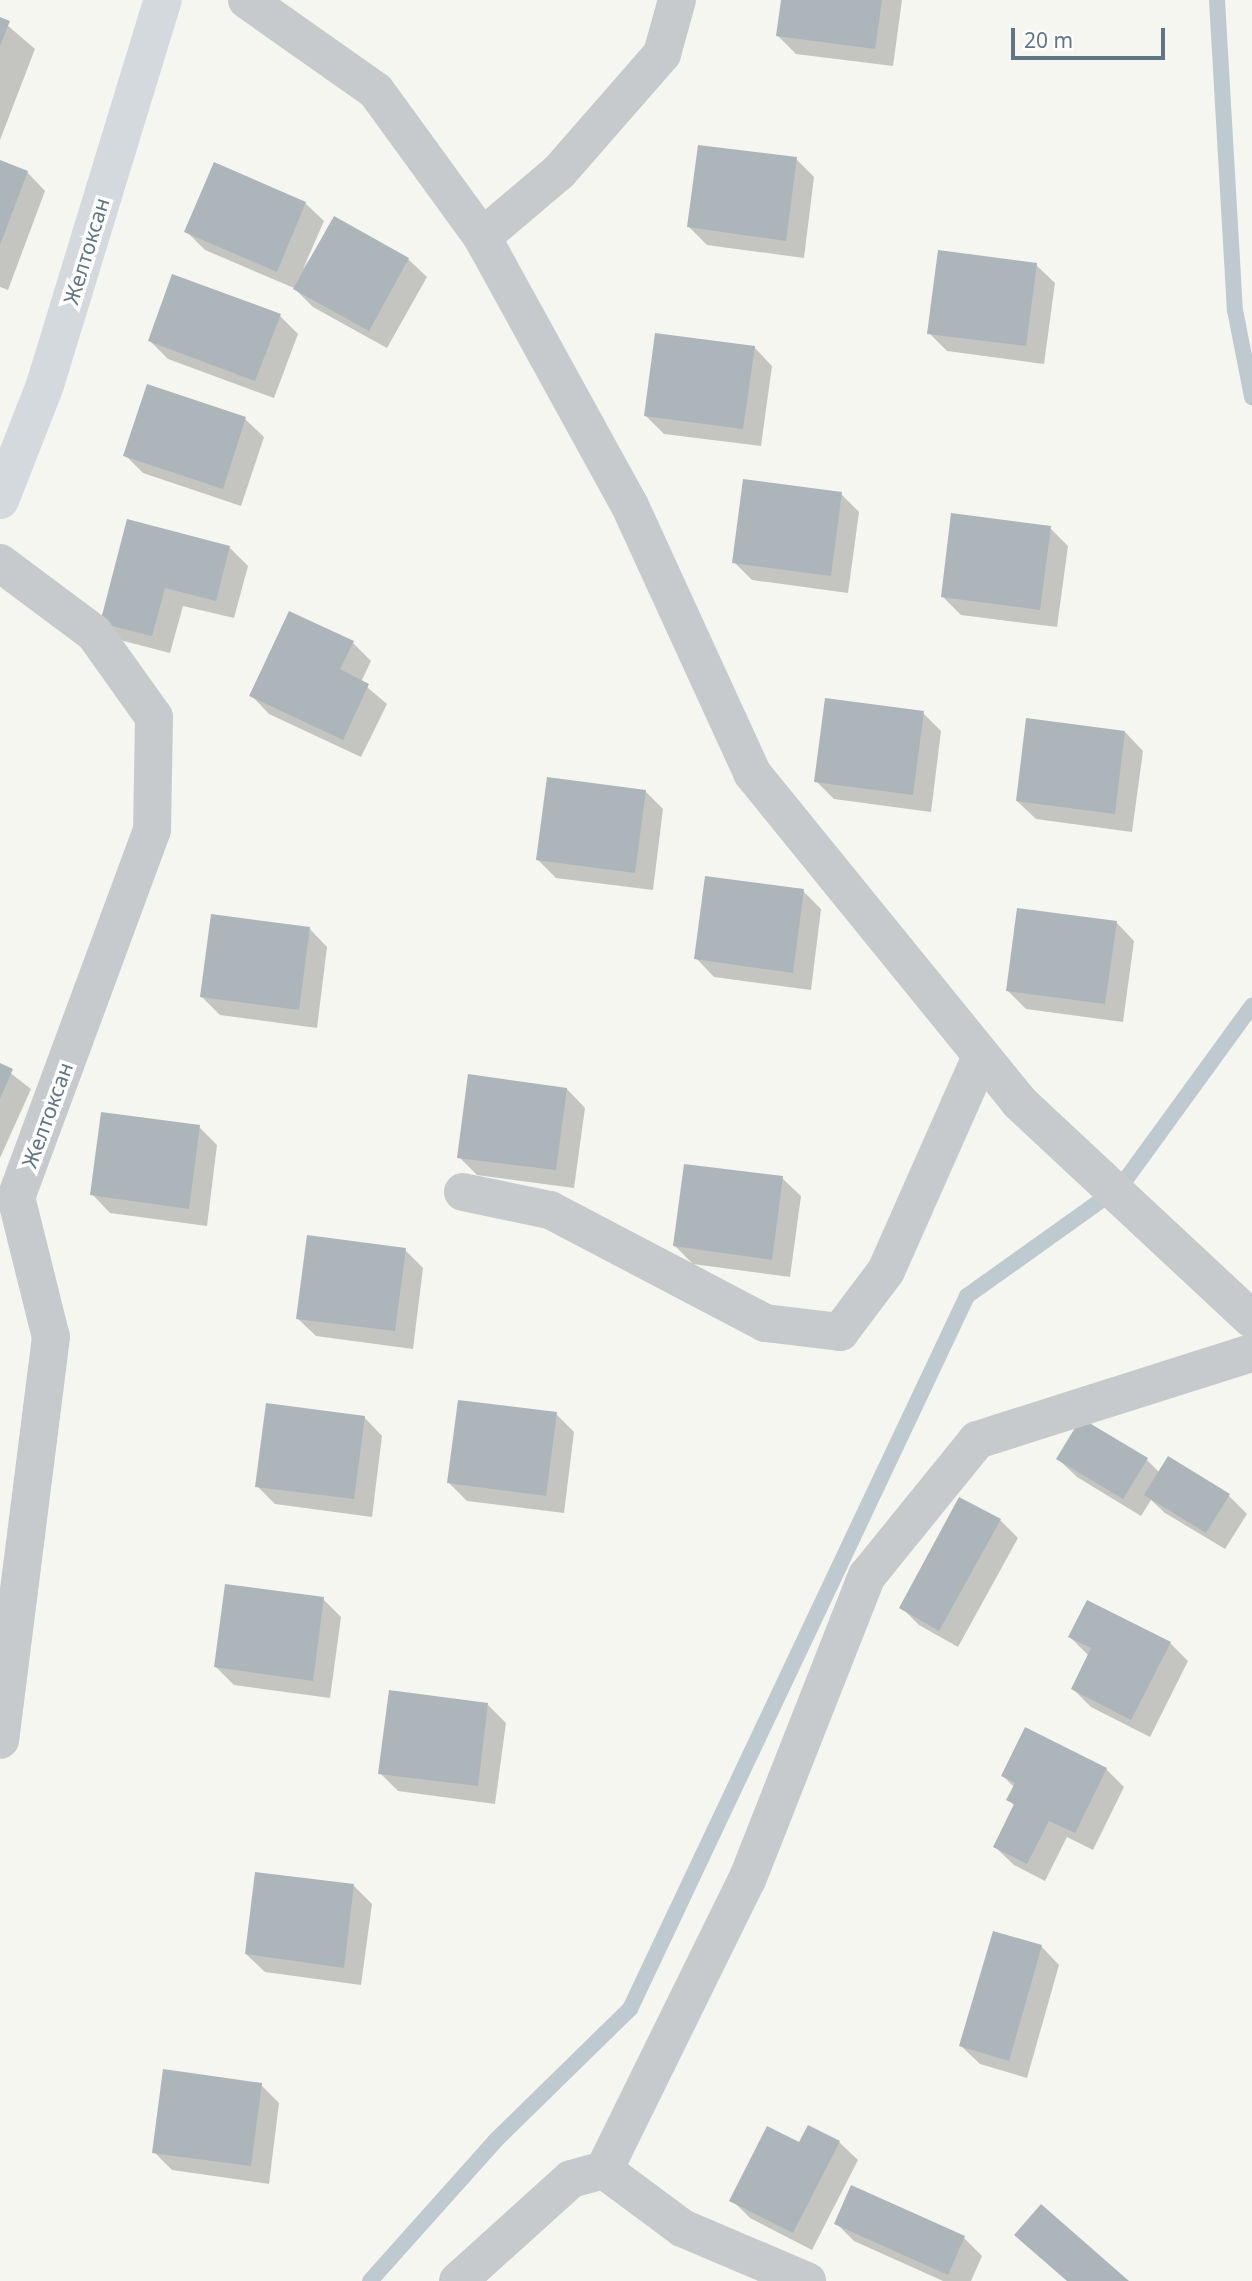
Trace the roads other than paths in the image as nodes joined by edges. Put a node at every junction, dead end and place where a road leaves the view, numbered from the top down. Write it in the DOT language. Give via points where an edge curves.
graph roads {
  1 [pos="163,0"];
  2 [pos="247,0"];
  3 [pos="677,0"];
  4 [pos="482,237"];
  5 [pos="0,500"];
  6 [pos="0,564"];
  7 [pos="981,1057"];
  8 [pos="463,1192"];
  9 [pos="8,1193"];
  10 [pos="1252,1319"];
  11 [pos="1252,1353"];
  12 [pos="0,1740"];
  13 [pos="604,2170"];
  14 [pos="458,2281"];
  15 [pos="807,2281"];
  1 -- 5 [label="main road, Желтоксан" via="45,385"];
  2 -- 4 [label="street" via="376,91"];
  3 -- 4 [label="street" via="662,54 559,172"];
  4 -- 7 [label="street" via="630,506 752,773"];
  6 -- 9 [label="street, Желтоксан" via="94,633 154,717 152,830"];
  7 -- 8 [label="street" via="886,1271 840,1332 765,1323 550,1210"];
  7 -- 10 [label="street" via="1019,1102"];
  9 -- 12 [label="street, Желтоксан" via="51,1336"];
  11 -- 13 [label="street" via="977,1440 867,1576 747,1880"];
  13 -- 14 [label="street" via="571,2179"];
  13 -- 15 [label="street" via="682,2228"];
}
